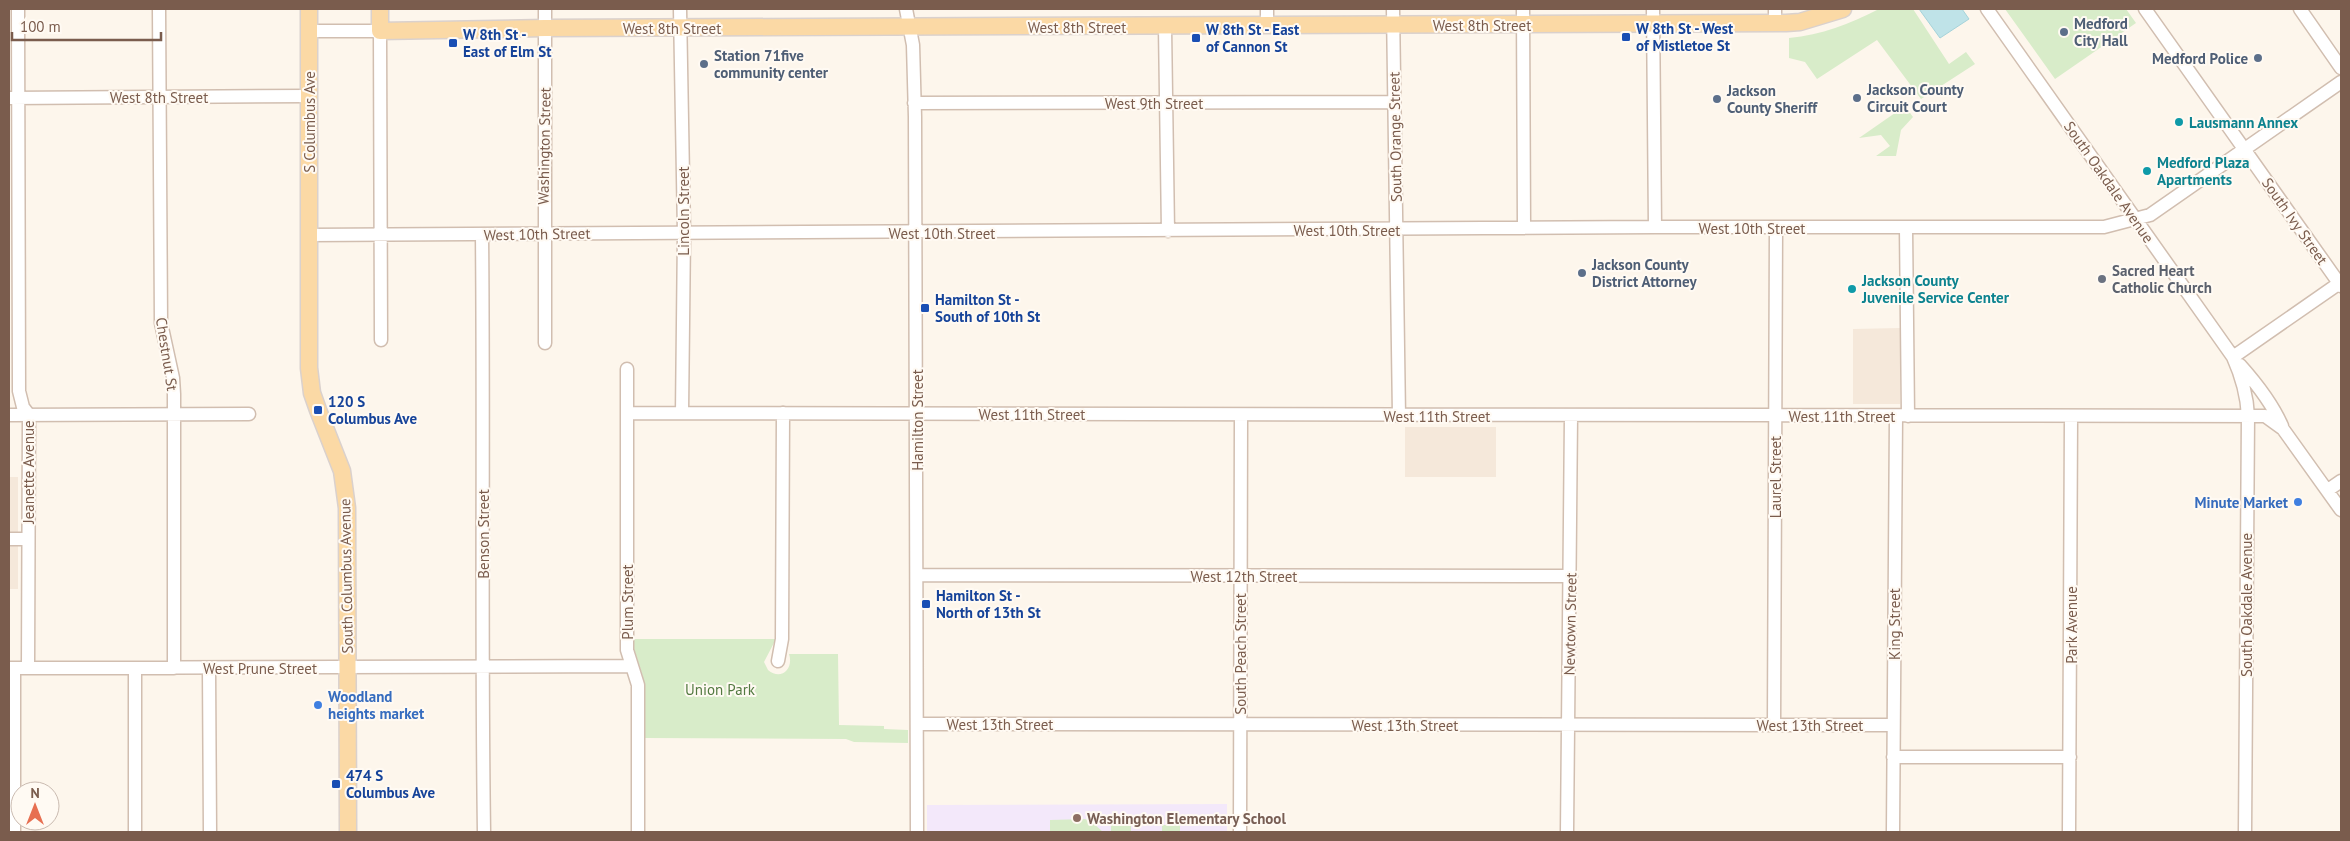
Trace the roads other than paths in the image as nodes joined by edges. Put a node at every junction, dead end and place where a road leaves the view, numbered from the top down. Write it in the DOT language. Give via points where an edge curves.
graph roads {
  1 [pos="18,9"];
  2 [pos="159,9"];
  3 [pos="309,9"];
  4 [pos="380,9"];
  5 [pos="545,9"];
  6 [pos="680,9"];
  7 [pos="906,9"];
  8 [pos="1268,9"];
  9 [pos="1393,9"];
  10 [pos="1843,9"];
  11 [pos="1987,9"];
  12 [pos="2145,9"];
  13 [pos="2300,9"];
  14 [pos="1653,16"];
  15 [pos="1775,16"];
  16 [pos="1523,17"];
  17 [pos="1267,26"];
  18 [pos="1393,26"];
  19 [pos="1165,27"];
  20 [pos="545,28"];
  21 [pos="680,28"];
  22 [pos="909,28"];
  23 [pos="309,31"];
  24 [pos="380,31"];
  25 [pos="2341,68"];
  26 [pos="2341,82"];
  27 [pos="309,96"];
  28 [pos="160,97"];
  29 [pos="14,98"];
  30 [pos="1393,102"];
  31 [pos="914,103"];
  32 [pos="1165,103"];
  33 [pos="2245,148"];
  34 [pos="2135,220"];
  35 [pos="1524,228"];
  36 [pos="1655,228"];
  37 [pos="1776,228"];
  38 [pos="1906,228"];
  39 [pos="1396,230"];
  40 [pos="1168,231"];
  41 [pos="915,233"];
  42 [pos="543,234"];
  43 [pos="684,234"];
  44 [pos="309,235"];
  45 [pos="482,235"];
  46 [pos="381,236"];
  47 [pos="2341,284"];
  48 [pos="381,340"];
  49 [pos="545,343"];
  50 [pos="2233,357"];
  51 [pos="627,369"];
  52 [pos="627,413"];
  53 [pos="682,413"];
  54 [pos="784,413"];
  55 [pos="917,413"];
  56 [pos="174,414"];
  57 [pos="249,414"];
  58 [pos="9,415"];
  59 [pos="29,415"];
  60 [pos="1241,416"];
  61 [pos="1399,416"];
  62 [pos="1572,416"];
  63 [pos="1775,416"];
  64 [pos="1902,416"];
  65 [pos="2248,416"];
  66 [pos="2071,417"];
  67 [pos="2283,429"];
  68 [pos="2341,481"];
  69 [pos="2328,490"];
  70 [pos="2341,510"];
  71 [pos="9,539"];
  72 [pos="28,539"];
  73 [pos="918,575"];
  74 [pos="1240,575"];
  75 [pos="1571,576"];
  76 [pos="778,661"];
  77 [pos="632,666"];
  78 [pos="11,668"];
  79 [pos="28,668"];
  80 [pos="174,668"];
  81 [pos="348,668"];
  82 [pos="482,668"];
  83 [pos="135,669"];
  84 [pos="209,669"];
  85 [pos="918,724"];
  86 [pos="1240,725"];
  87 [pos="1569,725"];
  88 [pos="1774,725"];
  89 [pos="1893,725"];
  90 [pos="1893,757"];
  91 [pos="2070,757"];
  92 [pos="14,832"];
  93 [pos="135,832"];
  94 [pos="210,832"];
  95 [pos="348,832"];
  96 [pos="484,832"];
  97 [pos="638,832"];
  98 [pos="917,832"];
  99 [pos="1240,832"];
  100 [pos="1567,832"];
  101 [pos="1893,832"];
  102 [pos="2069,832"];
  103 [pos="2245,832"];
  1 -- 29 [label="street, Jeanette Avenue"];
  2 -- 28 [label="street, Chestnut St"];
  3 -- 23 [label="main road, S Columbus Ave"];
  4 -- 24 [label="main road"];
  5 -- 20 [label="street, Washington Street"];
  6 -- 21 [label="street, Lincoln Street"];
  7 -- 22 [label="street, Hamilton Street"];
  8 -- 17 [label="street"];
  9 -- 18 [label="street, South Orange Street"];
  10 -- 15 [label="main road, West 8th Street" via="1800,22"];
  11 -- 34 [label="street, South Oakdale Avenue"];
  12 -- 33 [label="street, South Ivy Street"];
  13 -- 25 [label="street"];
  14 -- 15 [label="main road, West 8th Street"];
  14 -- 16 [label="main road, West 8th Street"];
  14 -- 36 [label="street"];
  16 -- 18 [label="main road, West 8th Street"];
  16 -- 35 [label="street"];
  17 -- 18 [label="main road, West 8th Street"];
  17 -- 19 [label="main road, West 8th Street"];
  18 -- 30 [label="street, South Orange Street"];
  19 -- 22 [label="main road, West 8th Street"];
  19 -- 32 [label="street"];
  20 -- 21 [label="main road, West 8th Street"];
  20 -- 24 [label="main road, West 8th Street"];
  20 -- 42 [label="street, Washington Street"];
  21 -- 22 [label="main road, West 8th Street"];
  21 -- 43 [label="street, Lincoln Street"];
  22 -- 31 [label="street, Hamilton Street" via="913,45"];
  23 -- 24 [label="street, West 8th Street"];
  23 -- 27 [label="main road, S Columbus Ave"];
  24 -- 46 [label="street"];
  26 -- 33 [label="street, West 10th Street"];
  27 -- 28 [label="street, West 8th Street"];
  27 -- 44 [label="main road, S Columbus Ave"];
  28 -- 29 [label="street, West 8th Street"];
  28 -- 56 [label="street, Chestnut St" via="161,324 173,378"];
  29 -- 59 [label="street, Jeanette Avenue" via="19,391"];
  30 -- 32 [label="street, West 9th Street"];
  30 -- 39 [label="street, South Orange Street"];
  31 -- 32 [label="street, West 9th Street"];
  31 -- 41 [label="street, Hamilton Street"];
  32 -- 40 [label="street"];
  33 -- 34 [label="street, West 10th Street" via="2150,215"];
  33 -- 47 [label="street, South Ivy Street"];
  34 -- 38 [label="street, West 10th Street" via="2104,227"];
  34 -- 50 [label="street, South Oakdale Avenue"];
  35 -- 36 [label="street, West 10th Street"];
  35 -- 39 [label="street, West 10th Street"];
  36 -- 37 [label="street, West 10th Street"];
  37 -- 38 [label="street, West 10th Street"];
  37 -- 63 [label="street, Laurel Street"];
  38 -- 64 [label="street, King Street"];
  39 -- 40 [label="street, West 10th Street"];
  39 -- 61 [label="street, South Orange Street"];
  40 -- 41 [label="street, West 10th Street"];
  41 -- 43 [label="street, West 10th Street"];
  41 -- 55 [label="street, Hamilton Street"];
  42 -- 43 [label="street, West 10th Street"];
  42 -- 45 [label="street, West 10th Street"];
  42 -- 49 [label="street, Washington Street"];
  43 -- 53 [label="street, Lincoln Street"];
  44 -- 46 [label="street, West 10th Street"];
  44 -- 81 [label="main road, South Columbus Avenue" via="311,384 342,472 347,508"];
  45 -- 46 [label="street, West 10th Street"];
  45 -- 82 [label="street, Benson Street"];
  46 -- 48 [label="street"];
  47 -- 50 [label="street"];
  50 -- 65 [label="street, South Oakdale Avenue" via="2245,388"];
  50 -- 67 [label="street" via="2257,384 2275,410"];
  51 -- 52 [label="street, Plum Street"];
  52 -- 53 [label="street, West 11th Street"];
  52 -- 77 [label="street, Plum Street" via="627,650"];
  53 -- 54 [label="street, West 11th Street"];
  54 -- 55 [label="street, West 11th Street"];
  54 -- 76 [label="street" via="782,639"];
  55 -- 60 [label="street, West 11th Street"];
  55 -- 73 [label="street, Hamilton Street"];
  56 -- 57 [label="street"];
  56 -- 59 [label="street"];
  56 -- 80 [label="street, Chestnut St"];
  58 -- 59 [label="street"];
  59 -- 72 [label="street, Jeanette Avenue"];
  60 -- 61 [label="street, West 11th Street"];
  60 -- 74 [label="street, South Peach Street"];
  61 -- 62 [label="street, West 11th Street"];
  62 -- 63 [label="street, West 11th Street"];
  62 -- 75 [label="street, Newtown Street"];
  63 -- 64 [label="street, West 11th Street"];
  63 -- 88 [label="street, Laurel Street"];
  64 -- 66 [label="street, West 11th Street"];
  64 -- 89 [label="street, King Street"];
  65 -- 66 [label="street, West 11th Street"];
  65 -- 67 [label="street, West 11th Street" via="2265,416"];
  65 -- 103 [label="street, South Oakdale Avenue"];
  66 -- 91 [label="street, Park Avenue"];
  67 -- 69 [label="street"];
  68 -- 69 [label="street"];
  69 -- 70 [label="street"];
  71 -- 72 [label="street"];
  72 -- 79 [label="street, Jeanette Avenue"];
  73 -- 74 [label="street, West 12th Street"];
  73 -- 85 [label="street, Hamilton Street"];
  74 -- 75 [label="street, West 12th Street"];
  74 -- 86 [label="street, South Peach Street"];
  75 -- 87 [label="street, Newtown Street"];
  77 -- 82 [label="street, West Prune Street"];
  77 -- 97 [label="street, Plum Street" via="638,685"];
  78 -- 79 [label="street, West Prune Street"];
  78 -- 92 [label="street"];
  79 -- 83 [label="street, West Prune Street"];
  80 -- 83 [label="street, West Prune Street"];
  80 -- 84 [label="street, West Prune Street"];
  81 -- 82 [label="street, West Prune Street"];
  81 -- 84 [label="street, West Prune Street"];
  81 -- 95 [label="main road, South Columbus Avenue"];
  82 -- 96 [label="street, Benson Street"];
  83 -- 93 [label="street"];
  84 -- 94 [label="street"];
  85 -- 86 [label="street, West 13th Street"];
  85 -- 98 [label="street, Hamilton Street"];
  86 -- 87 [label="street, West 13th Street"];
  86 -- 99 [label="street, South Peach Street"];
  87 -- 88 [label="street, West 13th Street"];
  87 -- 100 [label="street, Newtown Street"];
  88 -- 89 [label="street, West 13th Street"];
  89 -- 90 [label="street, King Street"];
  90 -- 91 [label="street"];
  90 -- 101 [label="street, King Street"];
  91 -- 102 [label="street, Park Avenue"];
}
